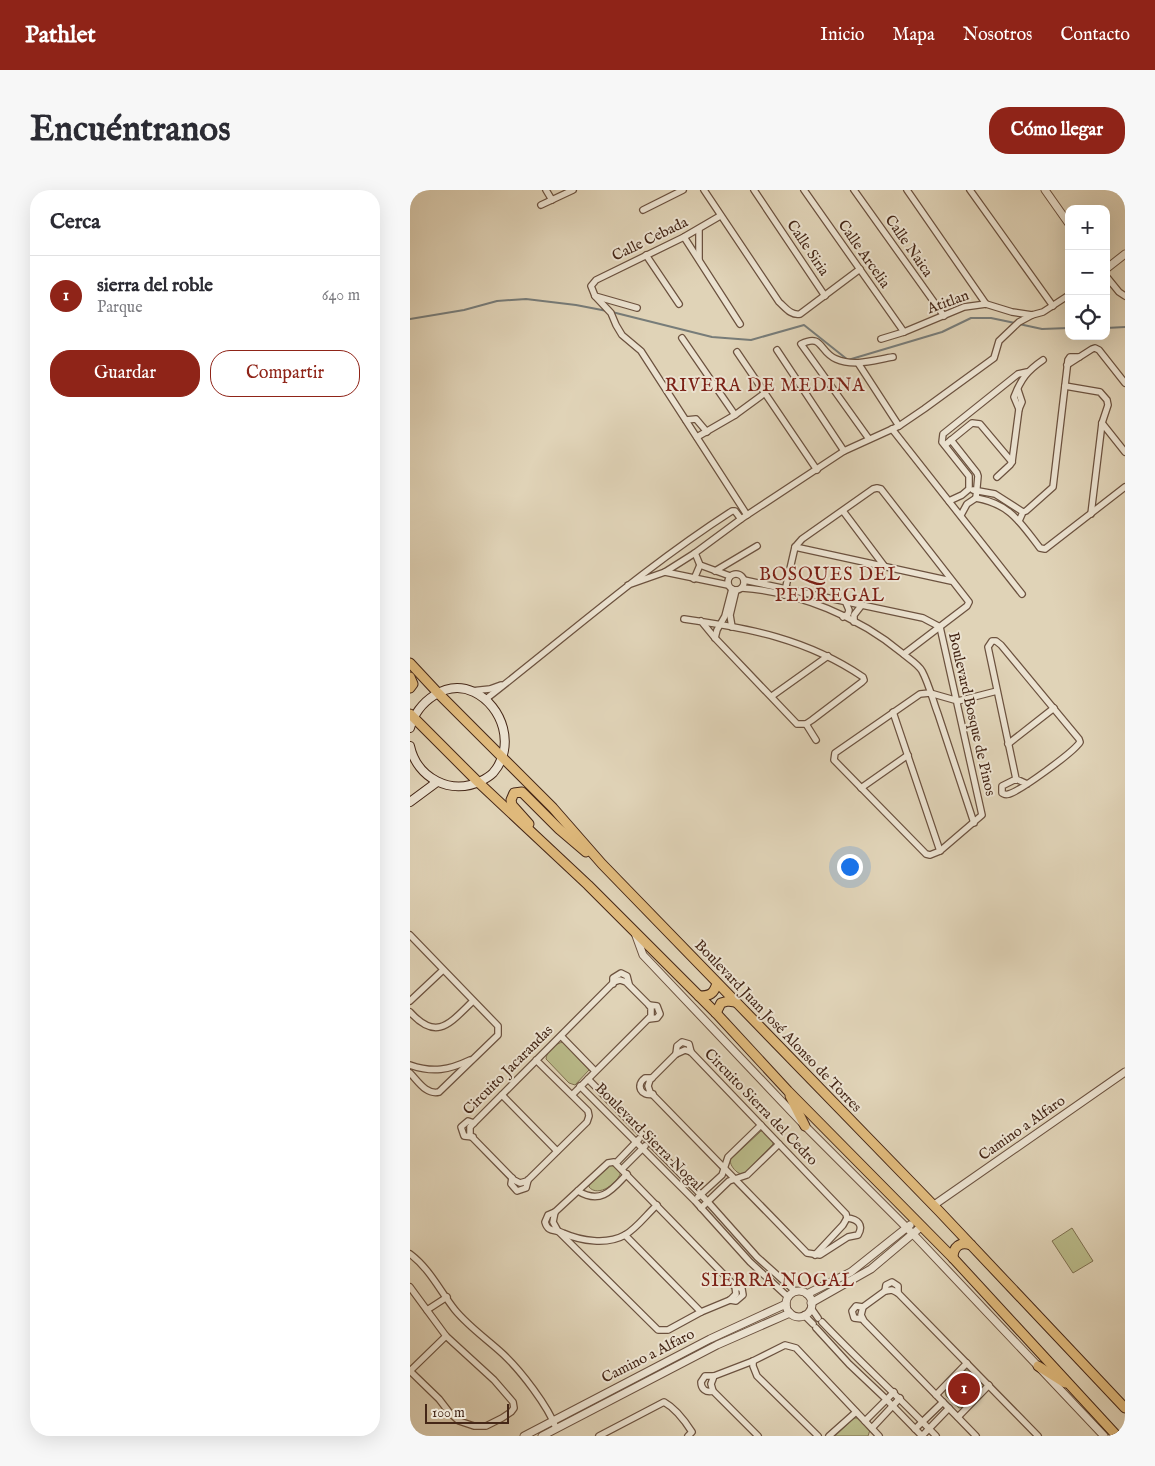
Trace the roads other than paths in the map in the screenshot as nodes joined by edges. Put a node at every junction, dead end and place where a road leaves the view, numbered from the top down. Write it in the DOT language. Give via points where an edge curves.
graph roads {
  1 [pos="546,190"];
  2 [pos="573,190"];
  3 [pos="683,190"];
  4 [pos="704,190"];
  5 [pos="754,190"];
  6 [pos="804,190"];
  7 [pos="854,190"];
  8 [pos="907,190"];
  9 [pos="970,190"];
  10 [pos="1045,190"];
  11 [pos="552,200"];
  12 [pos="541,204"];
  13 [pos="643,210"];
  14 [pos="720,216"];
  15 [pos="1065,218"];
  16 [pos="699,229"];
  17 [pos="684,237"];
  18 [pos="646,254"];
  19 [pos="1125,254"];
  20 [pos="699,259"];
  21 [pos="1110,266"];
  22 [pos="860,269"];
  23 [pos="1110,280"];
  24 [pos="1122,294"];
  25 [pos="595,296"];
  26 [pos="825,296"];
  27 [pos="1065,298"];
  28 [pos="679,304"];
  29 [pos="986,304"];
  30 [pos="1053,306"];
  31 [pos="637,308"];
  32 [pos="1012,312"];
  33 [pos="1032,315"];
  34 [pos="944,316"];
  35 [pos="1019,322"];
  36 [pos="740,324"];
  37 [pos="904,332"];
  38 [pos="682,338"];
  39 [pos="881,339"];
  40 [pos="777,350"];
  41 [pos="737,352"];
  42 [pos="893,357"];
  43 [pos="1043,360"];
  44 [pos="858,363"];
  45 [pos="1027,372"];
  46 [pos="1015,377"];
  47 [pos="1020,383"];
  48 [pos="1125,383"];
  49 [pos="1065,386"];
  50 [pos="765,393"];
  51 [pos="736,414"];
  52 [pos="686,420"];
  53 [pos="1102,423"];
  54 [pos="899,426"];
  55 [pos="892,429"];
  56 [pos="707,432"];
  57 [pos="697,437"];
  58 [pos="869,439"];
  59 [pos="951,440"];
  60 [pos="945,445"];
  61 [pos="844,451"];
  62 [pos="1125,452"];
  63 [pos="1012,462"];
  64 [pos="817,470"];
  65 [pos="997,477"];
  66 [pos="1125,487"];
  67 [pos="969,489"];
  68 [pos="977,490"];
  69 [pos="976,498"];
  70 [pos="949,501"];
  71 [pos="843,511"];
  72 [pos="1023,512"];
  73 [pos="1091,514"];
  74 [pos="747,515"];
  75 [pos="961,515"];
  76 [pos="741,519"];
  77 [pos="1019,522"];
  78 [pos="757,546"];
  79 [pos="795,547"];
  80 [pos="695,553"];
  81 [pos="732,560"];
  82 [pos="700,565"];
  83 [pos="885,567"];
  84 [pos="715,571"];
  85 [pos="665,572"];
  86 [pos="736,574"];
  87 [pos="730,576"];
  88 [pos="694,578"];
  89 [pos="744,580"];
  90 [pos="951,581"];
  91 [pos="628,585"];
  92 [pos="735,588"];
  93 [pos="785,592"];
  94 [pos="1022,594"];
  95 [pos="846,602"];
  96 [pos="861,606"];
  97 [pos="844,617"];
  98 [pos="684,619"];
  99 [pos="701,621"];
  100 [pos="854,622"];
  101 [pos="720,625"];
  102 [pos="732,627"];
  103 [pos="940,627"];
  104 [pos="715,638"];
  105 [pos="904,654"];
  106 [pos="828,656"];
  107 [pos="410,663"];
  108 [pos="410,677"];
  109 [pos="507,683"];
  110 [pos="410,688"];
  111 [pos="471,690"];
  112 [pos="997,691"];
  113 [pos="438,693"];
  114 [pos="930,693"];
  115 [pos="772,696"];
  116 [pos="486,700"];
  117 [pos="958,701"];
  118 [pos="1054,708"];
  119 [pos="894,712"];
  120 [pos="412,716"];
  121 [pos="806,724"];
  122 [pos="410,728"];
  123 [pos="816,740"];
  124 [pos="1008,744"];
  125 [pos="410,746"];
  126 [pos="908,756"];
  127 [pos="502,757"];
  128 [pos="412,762"];
  129 [pos="972,771"];
  130 [pos="959,775"];
  131 [pos="1016,779"];
  132 [pos="437,782"];
  133 [pos="478,782"];
  134 [pos="1027,784"];
  135 [pos="861,788"];
  136 [pos="410,802"];
  137 [pos="974,823"];
  138 [pos="940,851"];
  139 [pos="556,856"];
  140 [pos="602,864"];
  141 [pos="635,932"];
  142 [pos="410,935"];
  143 [pos="443,970"];
  144 [pos="717,983"];
  145 [pos="699,996"];
  146 [pos="411,999"];
  147 [pos="473,1000"];
  148 [pos="735,1002"];
  149 [pos="410,1012"];
  150 [pos="716,1013"];
  151 [pos="561,1036"];
  152 [pos="475,1058"];
  153 [pos="536,1060"];
  154 [pos="410,1064"];
  155 [pos="595,1071"];
  156 [pos="1125,1072"];
  157 [pos="410,1073"];
  158 [pos="588,1079"];
  159 [pos="580,1086"];
  160 [pos="788,1091"];
  161 [pos="502,1095"];
  162 [pos="572,1095"];
  163 [pos="605,1096"];
  164 [pos="598,1103"];
  165 [pos="615,1107"];
  166 [pos="608,1113"];
  167 [pos="761,1125"];
  168 [pos="805,1126"];
  169 [pos="642,1135"];
  170 [pos="636,1141"];
  171 [pos="650,1142"];
  172 [pos="778,1144"];
  173 [pos="643,1148"];
  174 [pos="557,1151"];
  175 [pos="616,1163"];
  176 [pos="724,1167"];
  177 [pos="622,1169"];
  178 [pos="627,1174"];
  179 [pos="735,1179"];
  180 [pos="578,1190"];
  181 [pos="701,1195"];
  182 [pos="695,1201"];
  183 [pos="708,1202"];
  184 [pos="657,1205"];
  185 [pos="934,1205"];
  186 [pos="701,1208"];
  187 [pos="847,1218"];
  188 [pos="919,1223"];
  189 [pos="907,1227"];
  190 [pos="558,1231"];
  191 [pos="914,1234"];
  192 [pos="625,1235"];
  193 [pos="970,1245"];
  194 [pos="410,1254"];
  195 [pos="815,1255"];
  196 [pos="953,1258"];
  197 [pos="410,1287"];
  198 [pos="796,1291"];
  199 [pos="807,1294"];
  200 [pos="447,1297"];
  201 [pos="787,1300"];
  202 [pos="811,1305"];
  203 [pos="428,1310"];
  204 [pos="701,1312"];
  205 [pos="790,1313"];
  206 [pos="804,1315"];
  207 [pos="446,1336"];
  208 [pos="753,1361"];
  209 [pos="967,1364"];
  210 [pos="1038,1366"];
  211 [pos="410,1371"];
  212 [pos="714,1376"];
  213 [pos="989,1386"];
  214 [pos="1076,1390"];
  215 [pos="713,1391"];
  216 [pos="894,1392"];
  217 [pos="936,1395"];
  218 [pos="900,1398"];
  219 [pos="886,1399"];
  220 [pos="943,1402"];
  221 [pos="893,1406"];
  222 [pos="949,1408"];
  223 [pos="1125,1408"];
  224 [pos="856,1412"];
  225 [pos="958,1417"];
  226 [pos="864,1420"];
  227 [pos="553,1421"];
  228 [pos="923,1422"];
  229 [pos="556,1428"];
  230 [pos="915,1429"];
  231 [pos="929,1429"];
  232 [pos="875,1433"];
  233 [pos="524,1436"];
  234 [pos="542,1436"];
  235 [pos="599,1436"];
  236 [pos="688,1436"];
  237 [pos="758,1436"];
  238 [pos="818,1436"];
  239 [pos="829,1436"];
  240 [pos="922,1436"];
  241 [pos="936,1436"];
  242 [pos="976,1436"];
  243 [pos="1038,1436"];
  244 [pos="1104,1436"];
  245 [pos="1117,1436"];
  1 -- 11 [label="street"];
  2 -- 11 [label="street"];
  3 -- 13 [label="street"];
  4 -- 14 [label="street"];
  5 -- 26 [label="street, Calle Siria"];
  6 -- 22 [label="street, Calle Arcelia"];
  7 -- 34 [label="street, Calle Naica"];
  8 -- 29 [label="street"];
  9 -- 30 [label="street"];
  10 -- 15 [label="street"];
  11 -- 12 [label="street"];
  14 -- 16 [label="street, Calle Cebada"];
  14 -- 26 [label="street" via="779,302 796,315"];
  16 -- 17 [label="street, Calle Cebada"];
  16 -- 20 [label="street"];
  17 -- 18 [label="street, Calle Cebada"];
  17 -- 20 [label="street"];
  18 -- 25 [label="street, Calle Cebada" via="596,280 591,286"];
  18 -- 28 [label="street"];
  19 -- 21 [label="street"];
  20 -- 36 [label="street"];
  22 -- 26 [label="street"];
  22 -- 37 [label="street, Calle Arcelia"];
  23 -- 24 [label="street"];
  25 -- 31 [label="street"];
  25 -- 52 [label="street" via="611,313 622,335 640,351"];
  27 -- 30 [label="street"];
  29 -- 32 [label="street, Atitlan"];
  29 -- 34 [label="street, Atitlan" via="964,307"];
  30 -- 33 [label="street"];
  32 -- 33 [label="street, Atitlan"];
  32 -- 35 [label="street"];
  33 -- 35 [label="street"];
  34 -- 37 [label="street, Atitlan"];
  35 -- 54 [label="street" via="997,344 994,358"];
  37 -- 39 [label="street, Atitlan"];
  38 -- 51 [label="street"];
  40 -- 61 [label="street"];
  41 -- 50 [label="street"];
  42 -- 44 [label="street"];
  43 -- 45 [label="street"];
  44 -- 54 [label="street"];
  44 -- 58 [label="street" via="850,364 828,356 814,340 802,344"];
  45 -- 46 [label="street"];
  45 -- 47 [label="street"];
  46 -- 47 [label="street"];
  46 -- 60 [label="street" via="942,434"];
  47 -- 63 [label="street" via="1014,397 1019,409"];
  48 -- 49 [label="street" via="1095,348 1079,357 1070,357"];
  49 -- 53 [label="street" via="1105,396 1108,405"];
  49 -- 72 [label="street" via="1052,487"];
  50 -- 51 [label="street"];
  50 -- 64 [label="street"];
  51 -- 56 [label="street"];
  52 -- 56 [label="street" via="696,419"];
  52 -- 57 [label="street"];
  53 -- 62 [label="street"];
  53 -- 73 [label="street"];
  54 -- 55 [label="street"];
  55 -- 58 [label="street"];
  55 -- 70 [label="street"];
  56 -- 57 [label="street"];
  57 -- 74 [label="street"];
  58 -- 61 [label="street"];
  59 -- 60 [label="street"];
  59 -- 63 [label="street" via="972,423 980,424"];
  59 -- 68 [label="street" via="977,473"];
  60 -- 67 [label="street" via="969,476"];
  61 -- 64 [label="street"];
  63 -- 65 [label="street"];
  64 -- 74 [label="street"];
  66 -- 73 [label="street"];
  67 -- 68 [label="street"];
  67 -- 70 [label="street"];
  68 -- 69 [label="street"];
  68 -- 72 [label="street" via="995,494"];
  69 -- 75 [label="street" via="967,504"];
  69 -- 77 [label="street" via="994,502 1011,512"];
  70 -- 75 [label="street"];
  71 -- 79 [label="street"];
  71 -- 83 [label="street"];
  71 -- 90 [label="street" via="873,489 881,489"];
  72 -- 77 [label="street"];
  73 -- 77 [label="street" via="1046,549 1040,548"];
  74 -- 76 [label="street"];
  75 -- 94 [label="street"];
  76 -- 80 [label="street"];
  76 -- 91 [label="street" via="732,511"];
  78 -- 81 [label="street"];
  79 -- 83 [label="street"];
  79 -- 93 [label="street"];
  80 -- 82 [label="street"];
  80 -- 85 [label="street"];
  81 -- 84 [label="street"];
  81 -- 86 [label="street"];
  82 -- 84 [label="street"];
  82 -- 88 [label="street"];
  83 -- 90 [label="street"];
  84 -- 87 [label="street"];
  85 -- 88 [label="street, Boulevard Bosque de Pinos"];
  85 -- 91 [label="street"];
  86 -- 87 [label="street"];
  86 -- 89 [label="street"];
  87 -- 92 [label="street"];
  88 -- 92 [label="street, Boulevard Bosque de Pinos"];
  89 -- 92 [label="street"];
  89 -- 93 [label="street, Boulevard Bosque de Pinos"];
  90 -- 103 [label="street" via="969,604"];
  91 -- 109 [label="street"];
  92 -- 93 [label="street, Boulevard Bosque de Pinos"];
  92 -- 101 [label="street"];
  92 -- 102 [label="street" via="730,615"];
  93 -- 95 [label="street, Boulevard Bosque de Pinos"];
  93 -- 97 [label="street, Boulevard Bosque de Pinos"];
  95 -- 96 [label="street, Boulevard Bosque de Pinos"];
  95 -- 97 [label="street" via="849,610"];
  96 -- 100 [label="street" via="854,615"];
  96 -- 103 [label="street, Boulevard Bosque de Pinos" via="923,618"];
  97 -- 100 [label="street, Boulevard Bosque de Pinos"];
  98 -- 99 [label="street"];
  99 -- 101 [label="street"];
  99 -- 104 [label="street"];
  100 -- 105 [label="street, Boulevard Bosque de Pinos"];
  101 -- 102 [label="street"];
  101 -- 104 [label="street"];
  102 -- 106 [label="street" via="787,639"];
  103 -- 105 [label="street"];
  103 -- 117 [label="street, Boulevard Bosque de Pinos"];
  104 -- 115 [label="street"];
  105 -- 114 [label="street, Boulevard Bosque de Pinos" via="923,673"];
  106 -- 115 [label="street"];
  106 -- 121 [label="street" via="864,680"];
  107 -- 113 [label="main road, Boulevard Juan José Alonso de Torres"];
  108 -- 110 [label="main road"];
  109 -- 111 [label="street"];
  109 -- 116 [label="street"];
  111 -- 113 [label="main road" via="454,689"];
  111 -- 116 [label="main road"];
  112 -- 117 [label="street"];
  112 -- 118 [label="street" via="988,647 992,641 1001,645"];
  112 -- 124 [label="street"];
  113 -- 120 [label="main road"];
  113 -- 127 [label="main road, Boulevard Juan José Alonso de Torres"];
  114 -- 117 [label="street"];
  114 -- 119 [label="street" via="920,694"];
  114 -- 130 [label="street, Boulevard Bosque de Pinos"];
  115 -- 121 [label="street" via="797,724"];
  116 -- 127 [label="main road" via="503,726"];
  117 -- 129 [label="street, Boulevard Bosque de Pinos"];
  118 -- 124 [label="street"];
  118 -- 134 [label="street" via="1080,742"];
  119 -- 126 [label="street"];
  119 -- 135 [label="street" via="834,757"];
  120 -- 122 [label="main road"];
  120 -- 133 [label="main road"];
  121 -- 123 [label="street"];
  124 -- 131 [label="street"];
  125 -- 128 [label="main road"];
  126 -- 135 [label="street"];
  126 -- 138 [label="street"];
  127 -- 133 [label="main road" via="493,773"];
  127 -- 140 [label="main road, Boulevard Juan José Alonso de Torres"];
  128 -- 132 [label="main road"];
  129 -- 130 [label="street"];
  129 -- 137 [label="street, Boulevard Bosque de Pinos" via="982,815"];
  130 -- 137 [label="street, Boulevard Bosque de Pinos"];
  131 -- 134 [label="street"];
  131 -- 134 [label="street" via="1002,786 1002,793 1010,794"];
  132 -- 133 [label="main road" via="459,787"];
  132 -- 136 [label="main road"];
  133 -- 139 [label="main road"];
  135 -- 138 [label="street" via="926,854"];
  137 -- 138 [label="street"];
  139 -- 140 [label="main road" via="512,805 514,793 526,796"];
  139 -- 141 [label="main road"];
  140 -- 144 [label="main road, Boulevard Juan José Alonso de Torres"];
  141 -- 145 [label="main road"];
  141 -- 168 [label="street" via="643,955"];
  142 -- 143 [label="street"];
  143 -- 146 [label="street"];
  143 -- 147 [label="street"];
  144 -- 145 [label="main road" via="713,994"];
  144 -- 148 [label="main road, Boulevard Juan José Alonso de Torres"];
  145 -- 150 [label="main road"];
  147 -- 149 [label="street" via="447,1024 436,1028 426,1026"];
  147 -- 152 [label="street" via="499,1031"];
  148 -- 150 [label="main road" via="721,1002"];
  148 -- 185 [label="main road, Boulevard Juan José Alonso de Torres"];
  150 -- 160 [label="main road"];
  151 -- 153 [label="street, Circuito Jacarandas"];
  151 -- 155 [label="street"];
  151 -- 155 [label="street, Circuito Jacarandas" via="620,980 649,1005 652,1012 649,1019"];
  152 -- 154 [label="street" via="440,1070"];
  152 -- 157 [label="street" via="438,1092 427,1090"];
  153 -- 161 [label="street, Circuito Jacarandas"];
  153 -- 162 [label="street"];
  155 -- 158 [label="street, Circuito Jacarandas"];
  156 -- 185 [label="street, Camino a Alfaro"];
  158 -- 159 [label="street, Boulevard Sierra Nogal"];
  158 -- 163 [label="street, Boulevard Sierra Nogal"];
  159 -- 162 [label="street"];
  159 -- 164 [label="street, Boulevard Sierra Nogal"];
  160 -- 168 [label="main road"];
  160 -- 188 [label="main road"];
  161 -- 174 [label="street"];
  161 -- 174 [label="street, Circuito Jacarandas" via="469,1130 512,1178 520,1183 528,1180"];
  162 -- 174 [label="street, Circuito Jacarandas" via="588,1111 589,1119"];
  163 -- 164 [label="street"];
  163 -- 165 [label="street, Boulevard Sierra Nogal"];
  164 -- 166 [label="street, Boulevard Sierra Nogal"];
  165 -- 166 [label="street"];
  165 -- 169 [label="street, Boulevard Sierra Nogal"];
  166 -- 170 [label="street, Boulevard Sierra Nogal"];
  167 -- 172 [label="street, Circuito Sierra del Cedro"];
  167 -- 176 [label="street" via="728,1157"];
  167 -- 176 [label="street, Circuito Sierra del Cedro" via="691,1052 685,1050 676,1054 652,1078 648,1086 653,1094"];
  168 -- 189 [label="street"];
  169 -- 170 [label="street"];
  169 -- 171 [label="street, Boulevard Sierra Nogal"];
  170 -- 173 [label="street, Boulevard Sierra Nogal"];
  170 -- 175 [label="street"];
  171 -- 173 [label="street"];
  171 -- 181 [label="street, Boulevard Sierra Nogal"];
  172 -- 179 [label="street" via="747,1175"];
  172 -- 187 [label="street, Circuito Sierra del Cedro"];
  173 -- 177 [label="street"];
  173 -- 182 [label="street, Boulevard Sierra Nogal"];
  175 -- 177 [label="street"];
  175 -- 180 [label="street" via="608,1163"];
  176 -- 179 [label="street, Circuito Sierra del Cedro"];
  176 -- 181 [label="street" via="722,1175"];
  177 -- 178 [label="street"];
  178 -- 180 [label="street" via="604,1196 590,1197"];
  178 -- 184 [label="street"];
  179 -- 183 [label="street"];
  179 -- 195 [label="street, Circuito Sierra del Cedro" via="804,1251"];
  180 -- 190 [label="street" via="555,1212 553,1222"];
  181 -- 182 [label="street"];
  181 -- 183 [label="street, Boulevard Sierra Nogal"];
  182 -- 186 [label="street, Boulevard Sierra Nogal"];
  183 -- 186 [label="street"];
  183 -- 198 [label="street, Boulevard Sierra Nogal" via="757,1257"];
  184 -- 192 [label="street"];
  184 -- 204 [label="street" via="736,1288 736,1294 730,1300"];
  185 -- 193 [label="main road, Boulevard Juan José Alonso de Torres"];
  186 -- 201 [label="street, Boulevard Sierra Nogal"];
  187 -- 195 [label="street"];
  187 -- 195 [label="street, Circuito Sierra del Cedro" via="859,1222 858,1235"];
  188 -- 189 [label="street"];
  188 -- 191 [label="street"];
  188 -- 196 [label="main road"];
  189 -- 191 [label="street"];
  189 -- 199 [label="street" via="851,1272"];
  190 -- 192 [label="street" via="586,1240 606,1240"];
  190 -- 204 [label="street" via="658,1330 668,1330"];
  191 -- 202 [label="street" via="871,1269"];
  191 -- 210 [label="street"];
  192 -- 204 [label="street"];
  193 -- 196 [label="main road" via="961,1243 956,1246"];
  193 -- 223 [label="main road, Boulevard Juan José Alonso de Torres"];
  194 -- 200 [label="street"];
  196 -- 214 [label="main road"];
  197 -- 203 [label="street"];
  198 -- 199 [label="street"];
  198 -- 201 [label="street"];
  199 -- 202 [label="street"];
  200 -- 203 [label="street"];
  200 -- 227 [label="street" via="456,1311 504,1356 544,1404"];
  201 -- 205 [label="street"];
  201 -- 227 [label="street, Camino a Alfaro"];
  202 -- 206 [label="street"];
  202 -- 216 [label="street" via="820,1320"];
  203 -- 207 [label="street"];
  205 -- 206 [label="street"];
  205 -- 229 [label="street, Camino a Alfaro" via="716,1345"];
  206 -- 219 [label="street"];
  207 -- 211 [label="street"];
  207 -- 211 [label="street" via="513,1402 511,1412 486,1426 459,1421"];
  208 -- 212 [label="street"];
  208 -- 224 [label="street" via="782,1345 792,1346"];
  208 -- 238 [label="street" via="757,1376"];
  209 -- 213 [label="street"];
  209 -- 217 [label="street"];
  209 -- 217 [label="street" via="898,1292 885,1291 863,1307 862,1319"];
  210 -- 214 [label="main road"];
  210 -- 244 [label="street"];
  212 -- 215 [label="street"];
  212 -- 215 [label="street" via="705,1376 701,1382 704,1390"];
  213 -- 225 [label="street"];
  213 -- 243 [label="street"];
  214 -- 245 [label="main road"];
  215 -- 237 [label="street"];
  216 -- 218 [label="street"];
  216 -- 219 [label="street"];
  217 -- 220 [label="street"];
  218 -- 221 [label="street"];
  218 -- 228 [label="street"];
  219 -- 221 [label="street"];
  219 -- 226 [label="street"];
  220 -- 222 [label="street"];
  220 -- 228 [label="street"];
  221 -- 230 [label="street"];
  221 -- 232 [label="street"];
  222 -- 225 [label="street"];
  222 -- 231 [label="street"];
  224 -- 226 [label="street"];
  224 -- 239 [label="street"];
  225 -- 242 [label="street"];
  226 -- 232 [label="street"];
  227 -- 229 [label="street"];
  227 -- 233 [label="street, Camino a Alfaro"];
  228 -- 230 [label="street"];
  228 -- 231 [label="street"];
  229 -- 234 [label="street, Camino a Alfaro"];
  230 -- 240 [label="street"];
  231 -- 240 [label="street"];
  231 -- 241 [label="street"];
  235 -- 236 [label="street" via="664,1402 687,1424 692,1432"];
}
